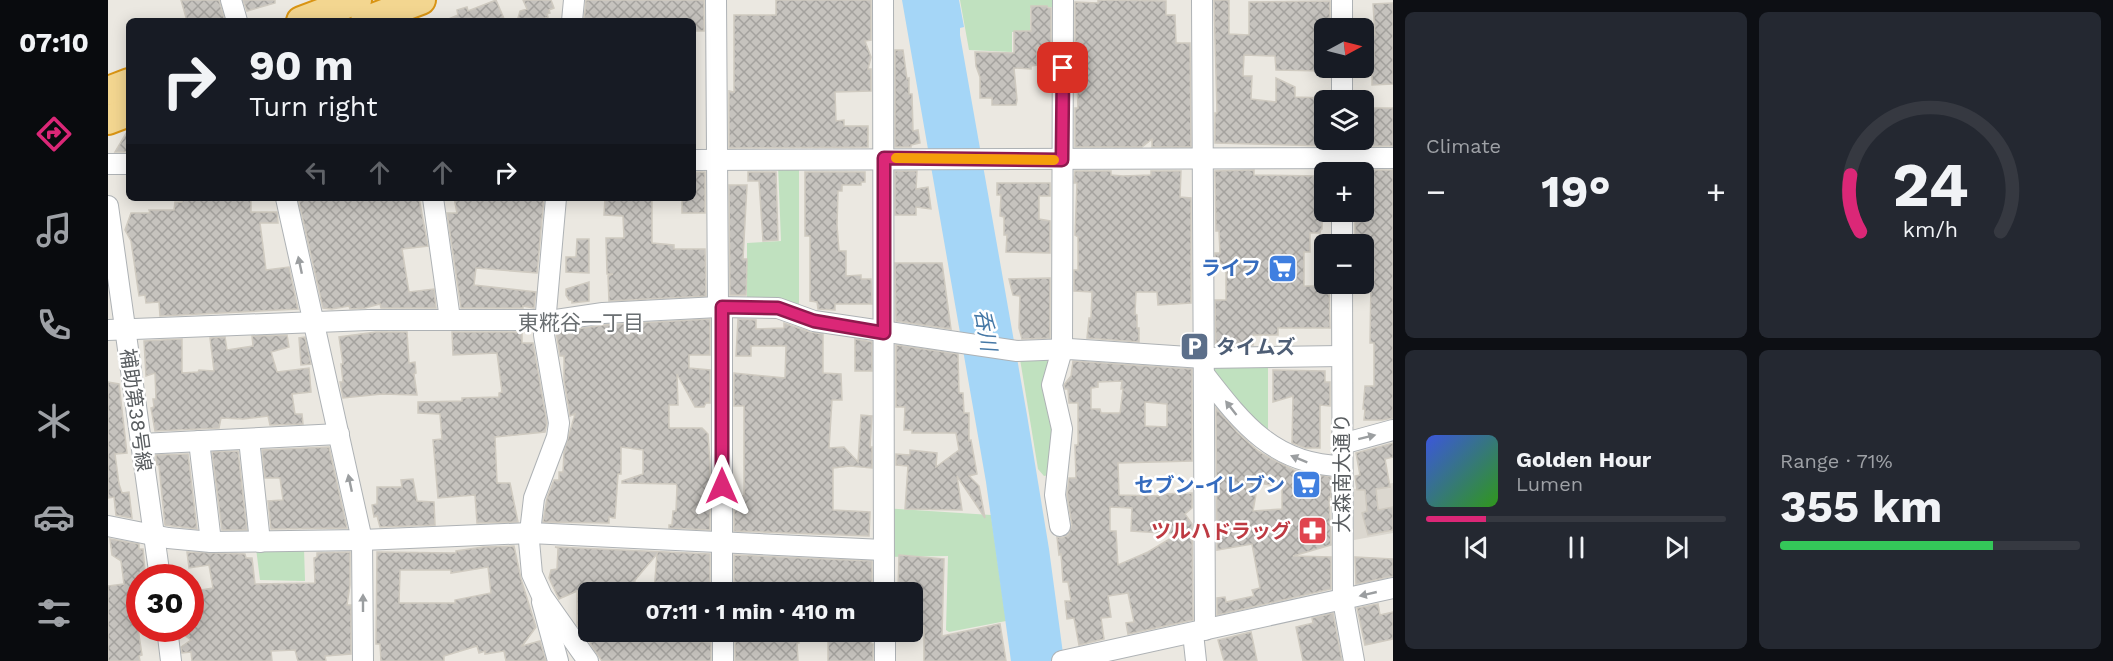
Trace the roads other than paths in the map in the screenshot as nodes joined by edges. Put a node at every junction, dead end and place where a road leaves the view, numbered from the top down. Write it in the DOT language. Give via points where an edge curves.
graph roads {
  1 [pos="231,0"];
  2 [pos="357,0"];
  3 [pos="574,0"];
  4 [pos="716,0"];
  5 [pos="883,0"];
  6 [pos="1063,0"];
  7 [pos="1202,0"];
  8 [pos="1342,0"];
  9 [pos="413,9"];
  10 [pos="236,18"];
  11 [pos="309,18"];
  12 [pos="377,18"];
  13 [pos="572,18"];
  14 [pos="1342,18"];
  15 [pos="126,84"];
  16 [pos="108,91"];
  17 [pos="126,113"];
  18 [pos="108,120"];
  19 [pos="1342,157"];
  20 [pos="884,158"];
  21 [pos="1393,158"];
  22 [pos="1203,159"];
  23 [pos="696,160"];
  24 [pos="716,160"];
  25 [pos="1062,160"];
  26 [pos="108,164"];
  27 [pos="126,164"];
  28 [pos="287,201"];
  29 [pos="433,201"];
  30 [pos="556,201"];
  31 [pos="108,206"];
  32 [pos="1342,294"];
  33 [pos="720,307"];
  34 [pos="450,319"];
  35 [pos="546,319"];
  36 [pos="313,322"];
  37 [pos="116,329"];
  38 [pos="884,333"];
  39 [pos="1062,350"];
  40 [pos="1342,356"];
  41 [pos="1203,366"];
  42 [pos="1393,430"];
  43 [pos="339,434"];
  44 [pos="249,439"];
  45 [pos="200,441"];
  46 [pos="141,444"];
  47 [pos="1342,444"];
  48 [pos="1342,466"];
  49 [pos="108,526"];
  50 [pos="1060,526"];
  51 [pos="530,533"];
  52 [pos="154,535"];
  53 [pos="362,540"];
  54 [pos="211,542"];
  55 [pos="260,542"];
  56 [pos="722,542"];
  57 [pos="883,550"];
  58 [pos="158,564"];
  59 [pos="722,582"];
  60 [pos="884,582"];
  61 [pos="1393,588"];
  62 [pos="542,596"];
  63 [pos="1342,600"];
  64 [pos="1199,632"];
  65 [pos="168,642"];
  66 [pos="723,642"];
  67 [pos="885,642"];
  68 [pos="171,661"];
  69 [pos="363,661"];
  70 [pos="558,661"];
  71 [pos="588,661"];
  72 [pos="723,661"];
  73 [pos="885,661"];
  74 [pos="1064,661"];
  75 [pos="1196,661"];
  76 [pos="1354,661"];
  1 -- 10 [label="street"];
  2 -- 11 [label="highway"];
  3 -- 13 [label="street"];
  4 -- 24 [label="street"];
  5 -- 20 [label="street"];
  6 -- 25 [label="street"];
  7 -- 22 [label="street"];
  8 -- 14 [label="street"];
  9 -- 12 [label="highway"];
  15 -- 16 [label="highway"];
  17 -- 18 [label="highway"];
  19 -- 21 [label="street"];
  19 -- 22 [label="street"];
  20 -- 24 [label="street"];
  20 -- 25 [label="street"];
  20 -- 38 [label="street"];
  22 -- 25 [label="street"];
  22 -- 41 [label="street"];
  23 -- 24 [label="street"];
  24 -- 33 [label="street"];
  25 -- 39 [label="street"];
  26 -- 27 [label="street"];
  36 -- 28 [label="street, one-way"];
  29 -- 34 [label="street"];
  30 -- 35 [label="street"];
  31 -- 37 [label="street, 補助第38号線"];
  32 -- 40 [label="street, 大森南大通り"];
  33 -- 35 [label="street"];
  33 -- 38 [label="street" via="778,308 814,321"];
  33 -- 56 [label="street"];
  34 -- 35 [label="street"];
  34 -- 36 [label="street"];
  35 -- 51 [label="street" via="544,335 559,423 534,498"];
  36 -- 37 [label="street"];
  36 -- 43 [label="street"];
  37 -- 46 [label="street, 補助第38号線"];
  38 -- 39 [label="street" via="1017,351"];
  38 -- 57 [label="street"];
  39 -- 41 [label="street"];
  39 -- 50 [label="street" via="1052,385 1062,429 1055,495"];
  40 -- 41 [label="street"];
  40 -- 47 [label="street, 大森南大通り"];
  48 -- 41 [label="street, one-way" via="1313,464 1270,446 1245,424"];
  41 -- 64 [label="street"];
  47 -- 42 [label="street, one-way"];
  43 -- 44 [label="street"];
  53 -- 43 [label="street, one-way"];
  44 -- 45 [label="street"];
  44 -- 55 [label="street"];
  45 -- 46 [label="street"];
  45 -- 54 [label="street"];
  46 -- 52 [label="street, 補助第38号線"];
  47 -- 48 [label="street, 大森南大通り"];
  48 -- 63 [label="street, 大森南大通り"];
  49 -- 52 [label="street"];
  51 -- 53 [label="street"];
  51 -- 56 [label="street"];
  51 -- 62 [label="street" via="532,574"];
  52 -- 54 [label="street"];
  52 -- 58 [label="street, 補助第38号線"];
  53 -- 55 [label="street"];
  69 -- 53 [label="street, one-way"];
  54 -- 55 [label="street"];
  56 -- 57 [label="street"];
  56 -- 59 [label="street"];
  57 -- 60 [label="street"];
  61 -- 63 [label="street, one-way"];
  62 -- 70 [label="street"];
  62 -- 71 [label="street"];
  63 -- 64 [label="street"];
  63 -- 76 [label="street, 大森南大通り"];
  64 -- 74 [label="street"];
  64 -- 75 [label="street"];
  65 -- 68 [label="street"];
  66 -- 72 [label="street"];
  67 -- 73 [label="street"];
}
